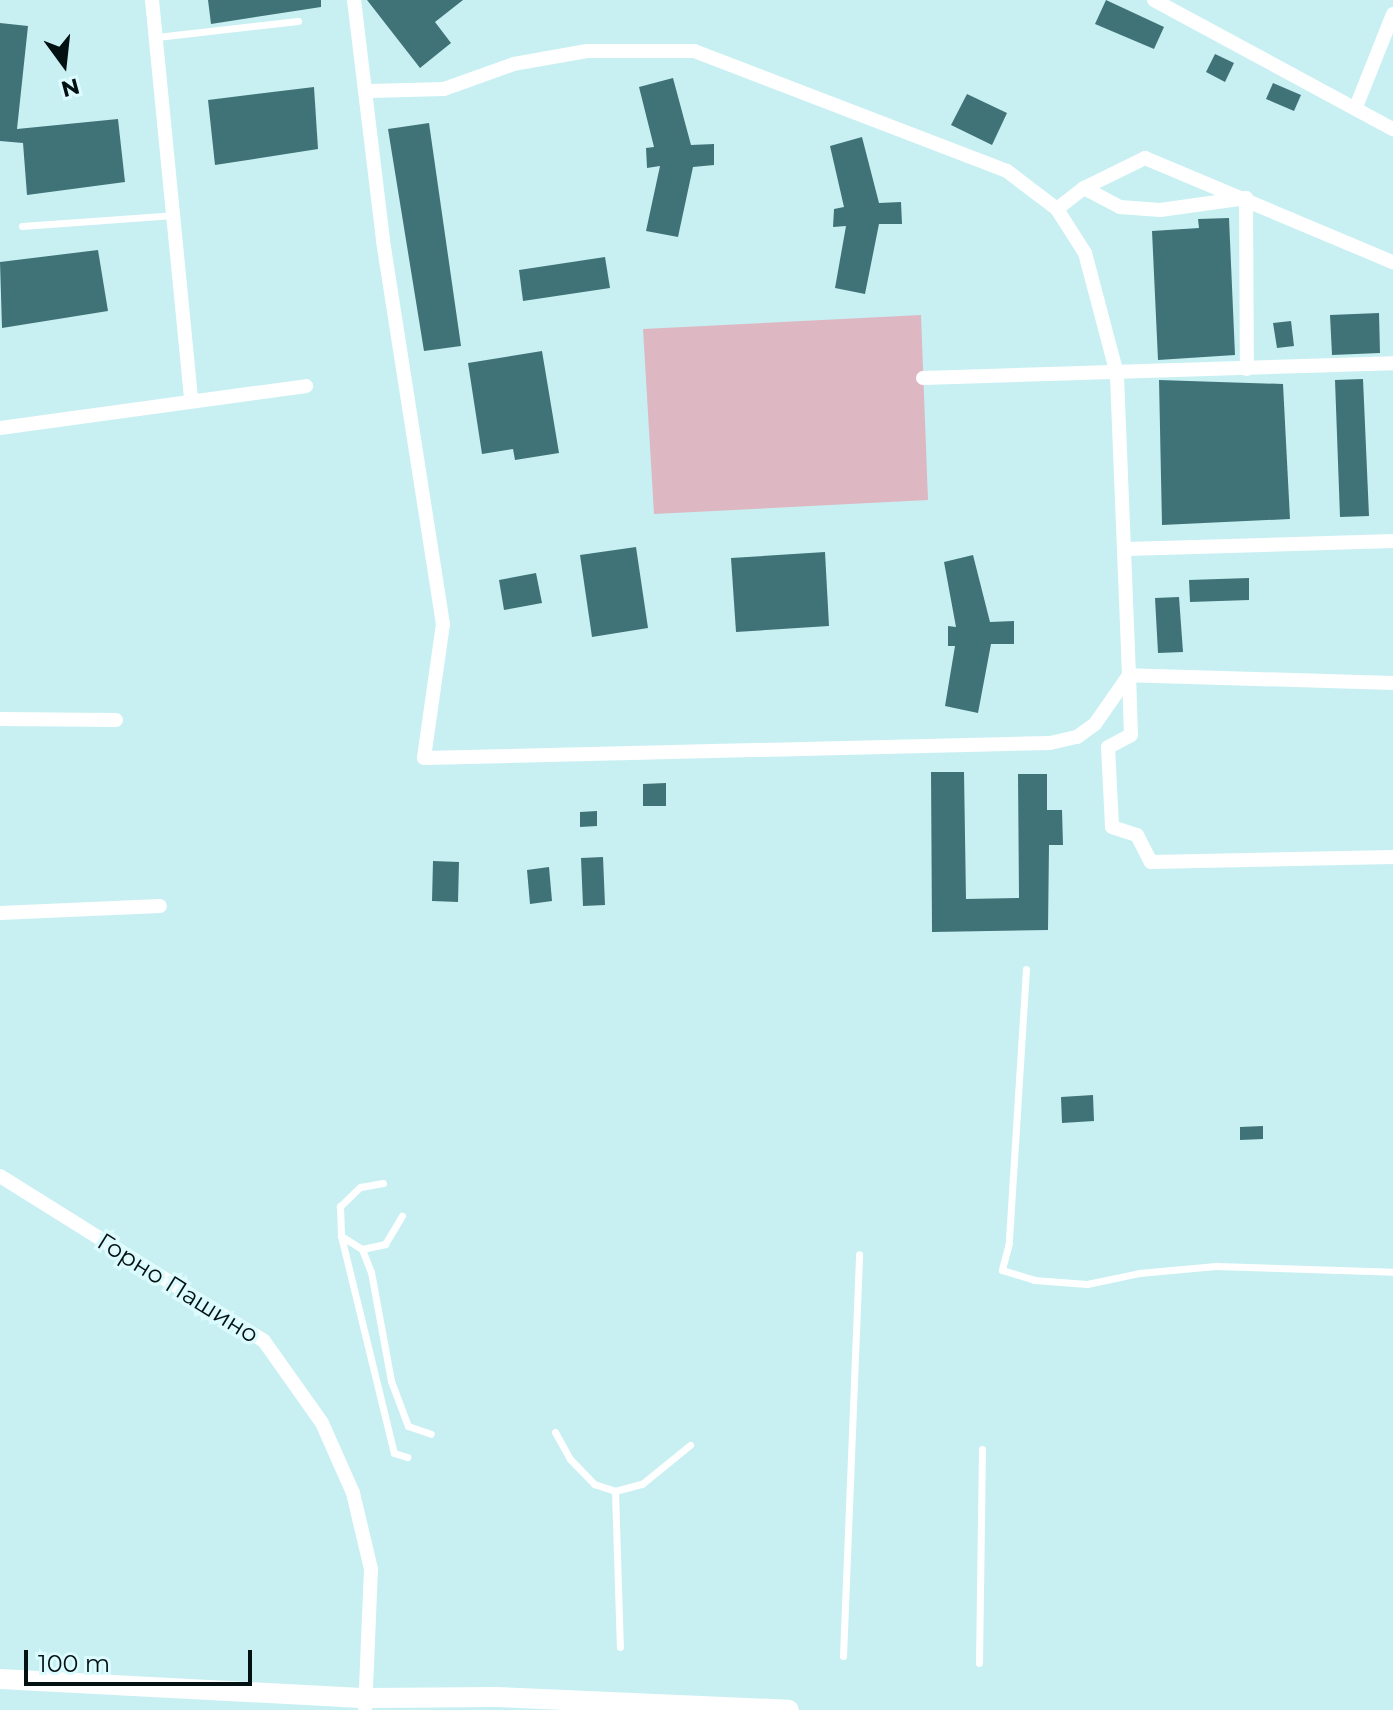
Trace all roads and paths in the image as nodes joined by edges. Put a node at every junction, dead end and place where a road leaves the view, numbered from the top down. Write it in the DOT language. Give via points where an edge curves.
graph roads {
  1 [pos="152,0"];
  2 [pos="354,0"];
  3 [pos="1157,0"];
  4 [pos="1393,14"];
  5 [pos="298,21"];
  6 [pos="157,37"];
  7 [pos="369,91"];
  8 [pos="1356,107"];
  9 [pos="1393,129"];
  10 [pos="1084,188"];
  11 [pos="1246,198"];
  12 [pos="1057,209"];
  13 [pos="174,215"];
  14 [pos="22,226"];
  15 [pos="1393,262"];
  16 [pos="1393,363"];
  17 [pos="1247,369"];
  18 [pos="1117,374"];
  19 [pos="923,378"];
  20 [pos="306,386"];
  21 [pos="191,401"];
  22 [pos="0,428"];
  23 [pos="1393,541"];
  24 [pos="1127,549"];
  25 [pos="1129,675"];
  26 [pos="1393,683"];
  27 [pos="0,719"];
  28 [pos="116,720"];
  29 [pos="1393,857"];
  30 [pos="160,906"];
  31 [pos="0,913"];
  32 [pos="1026,969"];
  33 [pos="0,1176"];
  34 [pos="383,1183"];
  35 [pos="402,1216"];
  36 [pos="341,1236"];
  37 [pos="362,1249"];
  38 [pos="859,1254"];
  39 [pos="1393,1272"];
  40 [pos="555,1432"];
  41 [pos="431,1434"];
  42 [pos="690,1445"];
  43 [pos="982,1449"];
  44 [pos="407,1457"];
  45 [pos="615,1491"];
  46 [pos="620,1647"];
  47 [pos="843,1656"];
  48 [pos="979,1663"];
  49 [pos="0,1679"];
  50 [pos="366,1704"];
  51 [pos="553,1705"];
  52 [pos="789,1710"];
  1 -- 6 [label="street"];
  2 -- 7 [label="street"];
  3 -- 8 [label="street"];
  4 -- 8 [label="street"];
  5 -- 6 [label="lane"];
  6 -- 13 [label="street"];
  7 -- 12 [label="street" via="444,89 514,64 587,51 694,51 993,165"];
  7 -- 25 [label="street" via="383,241 443,624 424,758 1050,743 1077,737 1095,724"];
  8 -- 9 [label="street"];
  10 -- 11 [label="street" via="1120,207 1160,210"];
  10 -- 11 [label="street" via="1145,158"];
  10 -- 12 [label="street"];
  11 -- 15 [label="street"];
  11 -- 17 [label="street"];
  12 -- 18 [label="street" via="1085,253"];
  13 -- 14 [label="lane"];
  13 -- 21 [label="street"];
  16 -- 17 [label="street"];
  17 -- 18 [label="street"];
  18 -- 19 [label="street"];
  18 -- 24 [label="street"];
  20 -- 21 [label="street"];
  21 -- 22 [label="street"];
  23 -- 24 [label="street"];
  24 -- 25 [label="street"];
  25 -- 26 [label="street"];
  25 -- 29 [label="street" via="1131,735 1108,747 1112,827 1137,835 1151,862"];
  27 -- 28 [label="street"];
  30 -- 31 [label="street"];
  32 -- 39 [label="lane" via="1009,1243 1002,1270 1034,1280 1087,1284 1216,1266"];
  33 -- 50 [label="street, Горно Пашино" via="264,1341 322,1423 353,1493 371,1569"];
  34 -- 36 [label="lane" via="360,1187 340,1206"];
  35 -- 37 [label="lane" via="385,1244"];
  36 -- 37 [label="lane"];
  36 -- 44 [label="lane" via="394,1453"];
  37 -- 41 [label="lane" via="395,1392 408,1426"];
  38 -- 47 [label="lane"];
  40 -- 45 [label="lane" via="570,1459 594,1484"];
  42 -- 45 [label="lane" via="642,1484"];
  43 -- 48 [label="lane"];
  45 -- 46 [label="lane"];
  49 -- 50 [label="main road"];
  50 -- 51 [label="main road"];
  51 -- 52 [label="main road"];
}
